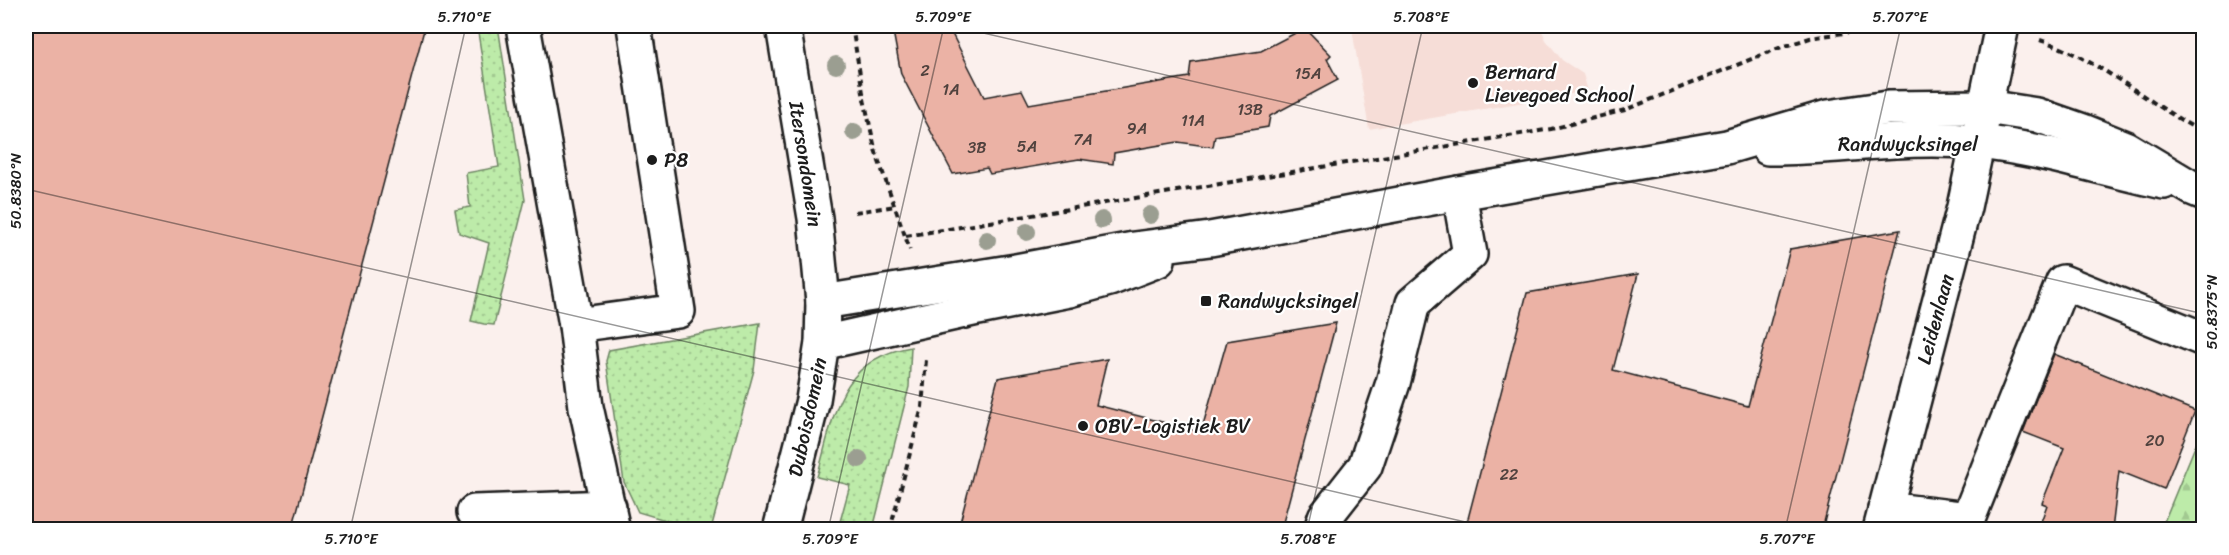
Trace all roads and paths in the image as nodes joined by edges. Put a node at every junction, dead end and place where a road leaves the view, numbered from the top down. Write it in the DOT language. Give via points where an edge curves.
graph roads {
  1 [pos="523,26"];
  2 [pos="634,26"];
  3 [pos="783,26"];
  4 [pos="852,26"];
  5 [pos="1890,26"];
  6 [pos="2002,28"];
  7 [pos="1986,107"];
  8 [pos="2204,133"];
  9 [pos="1979,142"];
  10 [pos="1727,147"];
  11 [pos="2198,191"];
  12 [pos="1459,193"];
  13 [pos="1210,239"];
  14 [pos="823,302"];
  15 [pos="576,325"];
  16 [pos="2203,339"];
  17 [pos="822,343"];
  18 [pos="927,354"];
  19 [pos="474,512"];
  20 [pos="611,518"];
  21 [pos="1883,519"];
  22 [pos="780,530"];
  23 [pos="890,530"];
  24 [pos="1322,530"];
  1 -- 15 [label="street"];
  2 -- 15 [label="street" via="678,311"];
  3 -- 14 [label="street, Itersondomein" via="815,218"];
  4 -- 5 [label="path" via="876,153 906,236 1551,129 1625,110 1810,38"];
  6 -- 7 [label="street, Leidenlaan"];
  6 -- 8 [label="path" via="2048,42 2082,58"];
  7 -- 9 [label="street, Leidenlaan"];
  7 -- 10 [label="street, Randwycksingel" via="1920,106 1863,111 1828,117"];
  7 -- 11 [label="street, Randwycksingel" via="2037,116 2083,131 2125,148"];
  9 -- 10 [label="street, Randwycksingel" via="1891,140 1797,148"];
  9 -- 11 [label="street, Randwycksingel"];
  9 -- 21 [label="street, Leidenlaan"];
  10 -- 12 [label="street, Randwycksingel"];
  12 -- 13 [label="street, Randwycksingel"];
  12 -- 24 [label="street" via="1470,254 1413,303 1393,383 1365,466 1325,517"];
  13 -- 14 [label="street, Randwycksingel"];
  13 -- 17 [label="street, Randwycksingel" via="1109,279 1069,290"];
  14 -- 17 [label="street, Duboisdomein"];
  15 -- 20 [label="street" via="586,407"];
  16 -- 21 [label="street" via="2063,282 1968,519"];
  17 -- 22 [label="street, Duboisdomein" via="807,428"];
  18 -- 23 [label="path" via="922,406"];
  19 -- 20 [label="street"];
}
